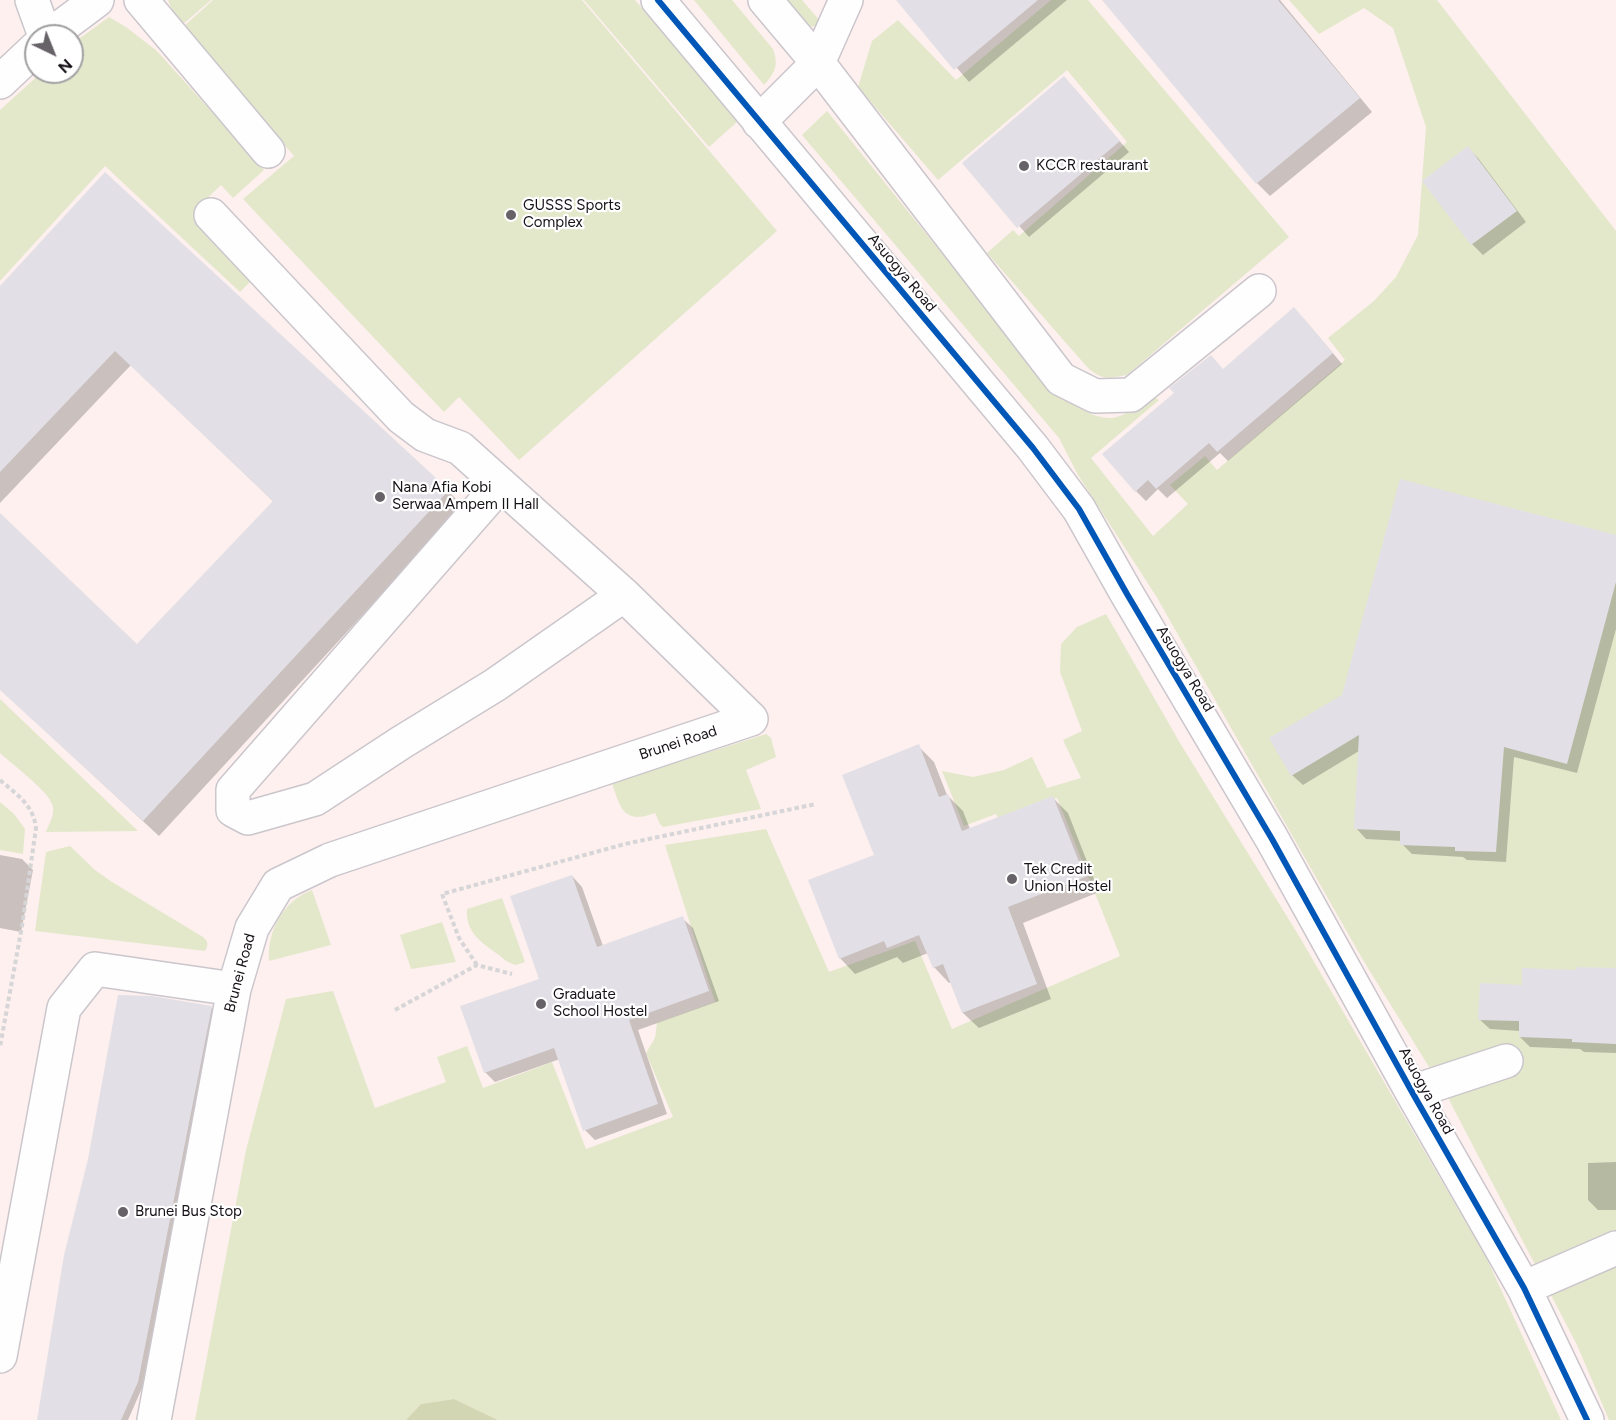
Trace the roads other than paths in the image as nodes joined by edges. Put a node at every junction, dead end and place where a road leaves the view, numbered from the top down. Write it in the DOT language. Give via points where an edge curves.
graph roads {
  1 [pos="32,0"];
  2 [pos="97,0"];
  3 [pos="141,0"];
  4 [pos="658,0"];
  5 [pos="765,0"];
  6 [pos="846,0"];
  7 [pos="42,24"];
  8 [pos="64,24"];
  9 [pos="24,59"];
  10 [pos="818,63"];
  11 [pos="0,82"];
  12 [pos="759,122"];
  13 [pos="268,151"];
  14 [pos="211,215"];
  15 [pos="1259,291"];
  16 [pos="500,485"];
  17 [pos="624,595"];
  18 [pos="234,989"];
  19 [pos="1506,1061"];
  20 [pos="1412,1092"];
  21 [pos="1616,1248"];
  22 [pos="1524,1288"];
  23 [pos="0,1356"];
  24 [pos="154,1420"];
  25 [pos="1587,1420"];
  1 -- 7 [label="street"];
  2 -- 8 [label="street"];
  3 -- 13 [label="street"];
  4 -- 12 [label="street, Asuogya Road"];
  5 -- 10 [label="street"];
  6 -- 10 [label="street"];
  9 -- 11 [label="street"];
  10 -- 12 [label="street"];
  10 -- 15 [label="street" via="1061,379 1095,396 1131,395"];
  12 -- 20 [label="street, Asuogya Road" via="1033,448 1079,509 1272,839"];
  14 -- 16 [label="street" via="400,417 425,435 460,448"];
  16 -- 17 [label="street"];
  16 -- 17 [label="street" via="233,790 233,810 248,818 315,799 495,685"];
  17 -- 18 [label="street, Brunei Road" via="751,719 330,860 278,885 252,928"];
  18 -- 23 [label="street" via="95,969 64,1008"];
  18 -- 24 [label="street, Brunei Road"];
  19 -- 20 [label="street"];
  20 -- 22 [label="street, Asuogya Road"];
  21 -- 22 [label="street"];
  22 -- 25 [label="street, Asuogya Road"];
}
